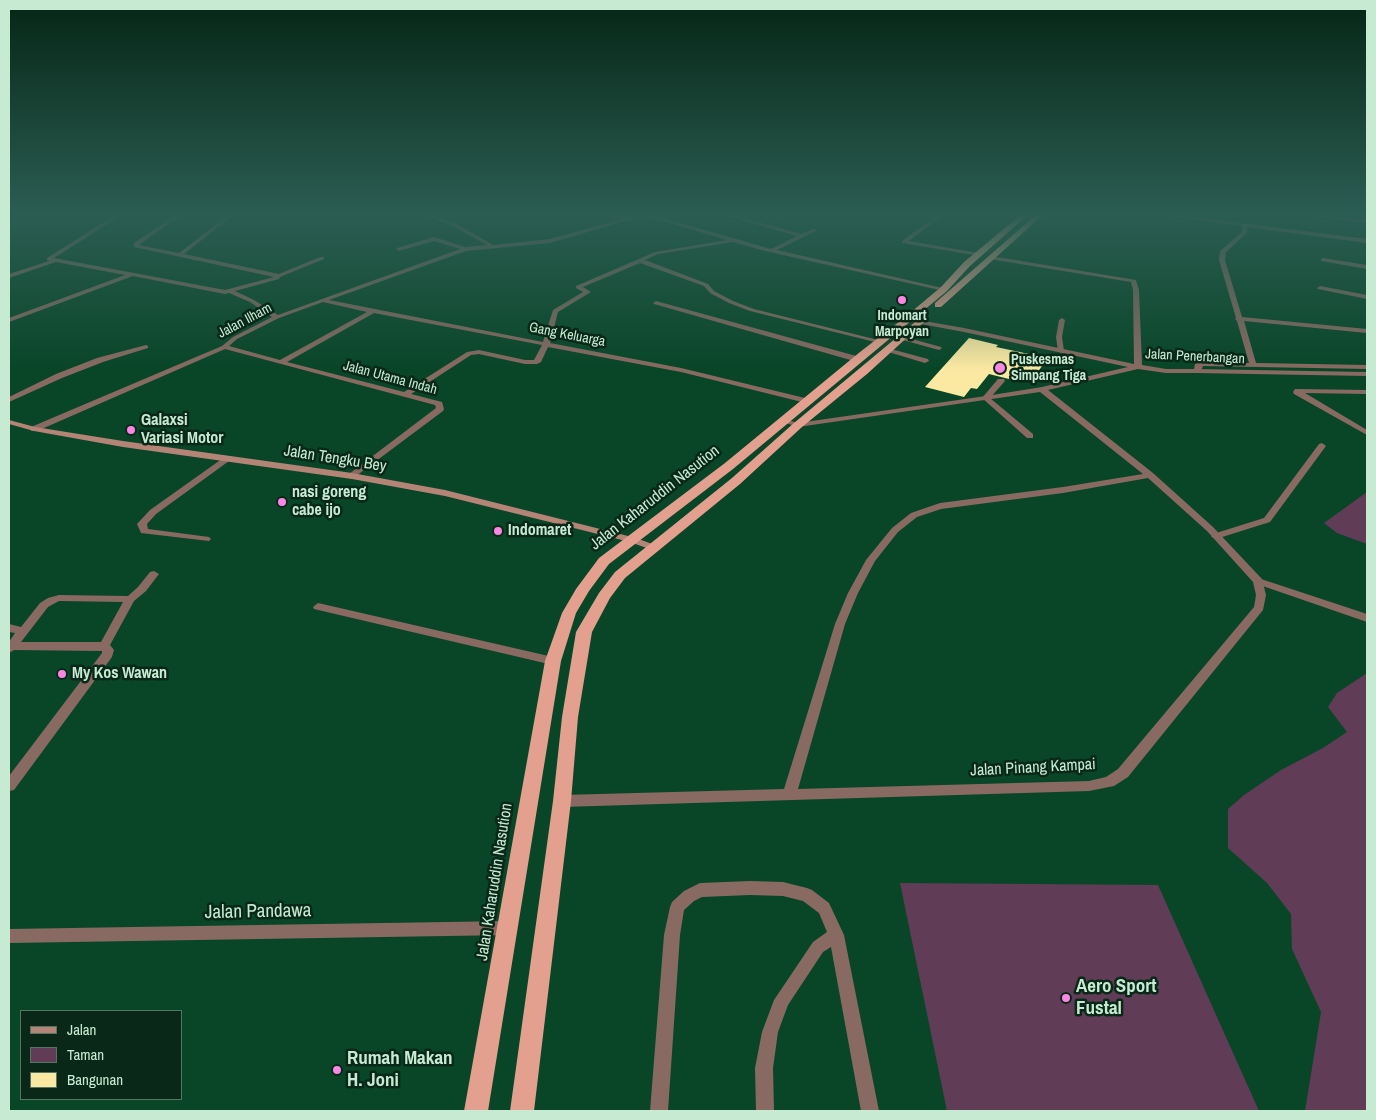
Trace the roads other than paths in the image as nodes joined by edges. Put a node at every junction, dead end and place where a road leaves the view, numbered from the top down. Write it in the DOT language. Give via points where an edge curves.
graph roads {
  1 [pos="41,265"];
  2 [pos="77,265"];
  3 [pos="231,265"];
  4 [pos="304,265"];
  5 [pos="419,265"];
  6 [pos="626,265"];
  7 [pos="652,265"];
  8 [pos="839,265"];
  9 [pos="968,265"];
  10 [pos="983,265"];
  11 [pos="1038,265"];
  12 [pos="1223,265"];
  13 [pos="131,275"];
  14 [pos="9,276"];
  15 [pos="278,276"];
  16 [pos="1320,288"];
  17 [pos="944,289"];
  18 [pos="232,292"];
  19 [pos="1367,296"];
  20 [pos="322,300"];
  21 [pos="656,303"];
  22 [pos="373,311"];
  23 [pos="277,317"];
  24 [pos="1238,319"];
  25 [pos="9,320"];
  26 [pos="1062,320"];
  27 [pos="912,321"];
  28 [pos="1367,331"];
  29 [pos="900,338"];
  30 [pos="879,342"];
  31 [pos="546,345"];
  32 [pos="146,346"];
  33 [pos="224,347"];
  34 [pos="939,348"];
  35 [pos="887,350"];
  36 [pos="1062,351"];
  37 [pos="857,359"];
  38 [pos="925,361"];
  39 [pos="281,362"];
  40 [pos="1254,364"];
  41 [pos="1138,367"];
  42 [pos="1367,367"];
  43 [pos="1197,371"];
  44 [pos="1367,374"];
  45 [pos="1001,381"];
  46 [pos="1042,389"];
  47 [pos="1367,392"];
  48 [pos="405,395"];
  49 [pos="986,398"];
  50 [pos="9,400"];
  51 [pos="806,402"];
  52 [pos="790,423"];
  53 [pos="11,425"];
  54 [pos="34,430"];
  55 [pos="1367,433"];
  56 [pos="1030,436"];
  57 [pos="1322,446"];
  58 [pos="226,459"];
  59 [pos="1150,475"];
  60 [pos="352,476"];
  61 [pos="1216,536"];
  62 [pos="206,539"];
  63 [pos="633,540"];
  64 [pos="652,547"];
  65 [pos="154,574"];
  66 [pos="1258,581"];
  67 [pos="130,599"];
  68 [pos="318,607"];
  69 [pos="1367,618"];
  70 [pos="9,628"];
  71 [pos="22,630"];
  72 [pos="104,646"];
  73 [pos="10,647"];
  74 [pos="552,661"];
  75 [pos="9,786"];
  76 [pos="790,793"];
  77 [pos="562,801"];
  78 [pos="509,928"];
  79 [pos="836,935"];
  80 [pos="9,936"];
  81 [pos="476,1111"];
  82 [pos="522,1111"];
  83 [pos="658,1111"];
  84 [pos="765,1111"];
  85 [pos="870,1111"];
  1 -- 14 [label="street"];
  2 -- 13 [label="street"];
  3 -- 15 [label="street"];
  4 -- 15 [label="street"];
  5 -- 20 [label="street, Jalan Ilham"];
  6 -- 31 [label="street" via="578,287 588,292 554,312"];
  7 -- 30 [label="street" via="706,285 712,292 752,310"];
  8 -- 17 [label="street"];
  9 -- 17 [label="highway, Jalan Kaharuddin Nasution"];
  10 -- 27 [label="highway, Jalan Kaharuddin Nasution"];
  11 -- 41 [label="street" via="1134,281"];
  12 -- 24 [label="street"];
  13 -- 18 [label="street"];
  13 -- 25 [label="street"];
  15 -- 18 [label="street"];
  16 -- 19 [label="street"];
  17 -- 27 [label="highway, Jalan Kaharuddin Nasution"];
  18 -- 23 [label="street"];
  20 -- 22 [label="street, Gang Keluarga"];
  20 -- 23 [label="street, Jalan Ilham"];
  21 -- 37 [label="street"];
  22 -- 31 [label="street, Gang Keluarga"];
  22 -- 39 [label="street"];
  23 -- 33 [label="street, Jalan Ilham"];
  24 -- 28 [label="street"];
  24 -- 40 [label="street"];
  26 -- 36 [label="street" via="1059,336"];
  27 -- 29 [label="highway, Jalan Kaharuddin Nasution"];
  27 -- 30 [label="highway, Jalan Kaharuddin Nasution"];
  27 -- 36 [label="street, Jalan Penerbangan"];
  29 -- 34 [label="street"];
  29 -- 35 [label="highway, Jalan Kaharuddin Nasution"];
  30 -- 37 [label="highway, Jalan Kaharuddin Nasution"];
  31 -- 48 [label="street" via="536,363 469,353"];
  31 -- 51 [label="street, Gang Keluarga" via="681,370"];
  32 -- 50 [label="street" via="59,376"];
  33 -- 39 [label="street, Jalan Utama Indah"];
  33 -- 54 [label="street, Jalan Ilham"];
  35 -- 38 [label="street"];
  35 -- 52 [label="highway, Jalan Kaharuddin Nasution" via="863,372"];
  36 -- 41 [label="street, Jalan Penerbangan"];
  37 -- 51 [label="highway, Jalan Kaharuddin Nasution"];
  39 -- 48 [label="street, Jalan Utama Indah"];
  40 -- 42 [label="street"];
  40 -- 43 [label="street" via="1202,364"];
  41 -- 43 [label="street, Jalan Penerbangan"];
  41 -- 46 [label="street"];
  43 -- 44 [label="street, Jalan Penerbangan"];
  45 -- 49 [label="street"];
  46 -- 49 [label="street"];
  46 -- 59 [label="street"];
  47 -- 55 [label="street" via="1297,392"];
  48 -- 60 [label="street, Jalan Utama Indah" via="439,404 440,409"];
  49 -- 52 [label="street"];
  49 -- 56 [label="street"];
  51 -- 52 [label="highway, Jalan Kaharuddin Nasution"];
  52 -- 63 [label="highway, Jalan Kaharuddin Nasution"];
  52 -- 64 [label="highway, Jalan Kaharuddin Nasution" via="736,481"];
  53 -- 54 [label="main road, Jalan Tengku Bey"];
  54 -- 58 [label="main road, Jalan Tengku Bey"];
  57 -- 61 [label="street" via="1267,520"];
  58 -- 60 [label="main road, Jalan Tengku Bey"];
  58 -- 62 [label="street" via="153,512 142,524 144,531"];
  59 -- 61 [label="street"];
  59 -- 76 [label="street" via="940,506 914,515 895,530 871,560 840,624"];
  60 -- 63 [label="main road, Jalan Tengku Bey" via="445,493"];
  61 -- 66 [label="street"];
  63 -- 64 [label="main road, Jalan Tengku Bey"];
  63 -- 74 [label="highway, Jalan Kaharuddin Nasution" via="592,575 569,613"];
  64 -- 77 [label="highway, Jalan Kaharuddin Nasution" via="620,575 584,632 570,717"];
  65 -- 67 [label="street"];
  66 -- 69 [label="street"];
  66 -- 76 [label="street, Jalan Pinang Kampai" via="1259,608 1138,756 1109,782 1089,786"];
  67 -- 71 [label="street" via="59,598 46,603"];
  67 -- 72 [label="street"];
  68 -- 74 [label="street"];
  70 -- 71 [label="street"];
  71 -- 73 [label="street"];
  72 -- 73 [label="street"];
  72 -- 75 [label="street" via="108,654"];
  74 -- 78 [label="highway, Jalan Kaharuddin Nasution"];
  76 -- 77 [label="street, Jalan Pinang Kampai"];
  77 -- 82 [label="highway, Jalan Kaharuddin Nasution"];
  78 -- 80 [label="street, Jalan Pandawa"];
  78 -- 81 [label="highway, Jalan Kaharuddin Nasution"];
  79 -- 83 [label="street" via="824,908 807,895 783,889 700,890 677,907"];
  79 -- 84 [label="street" via="818,947 782,1000 770,1032 764,1068"];
  79 -- 85 [label="street"];
}
